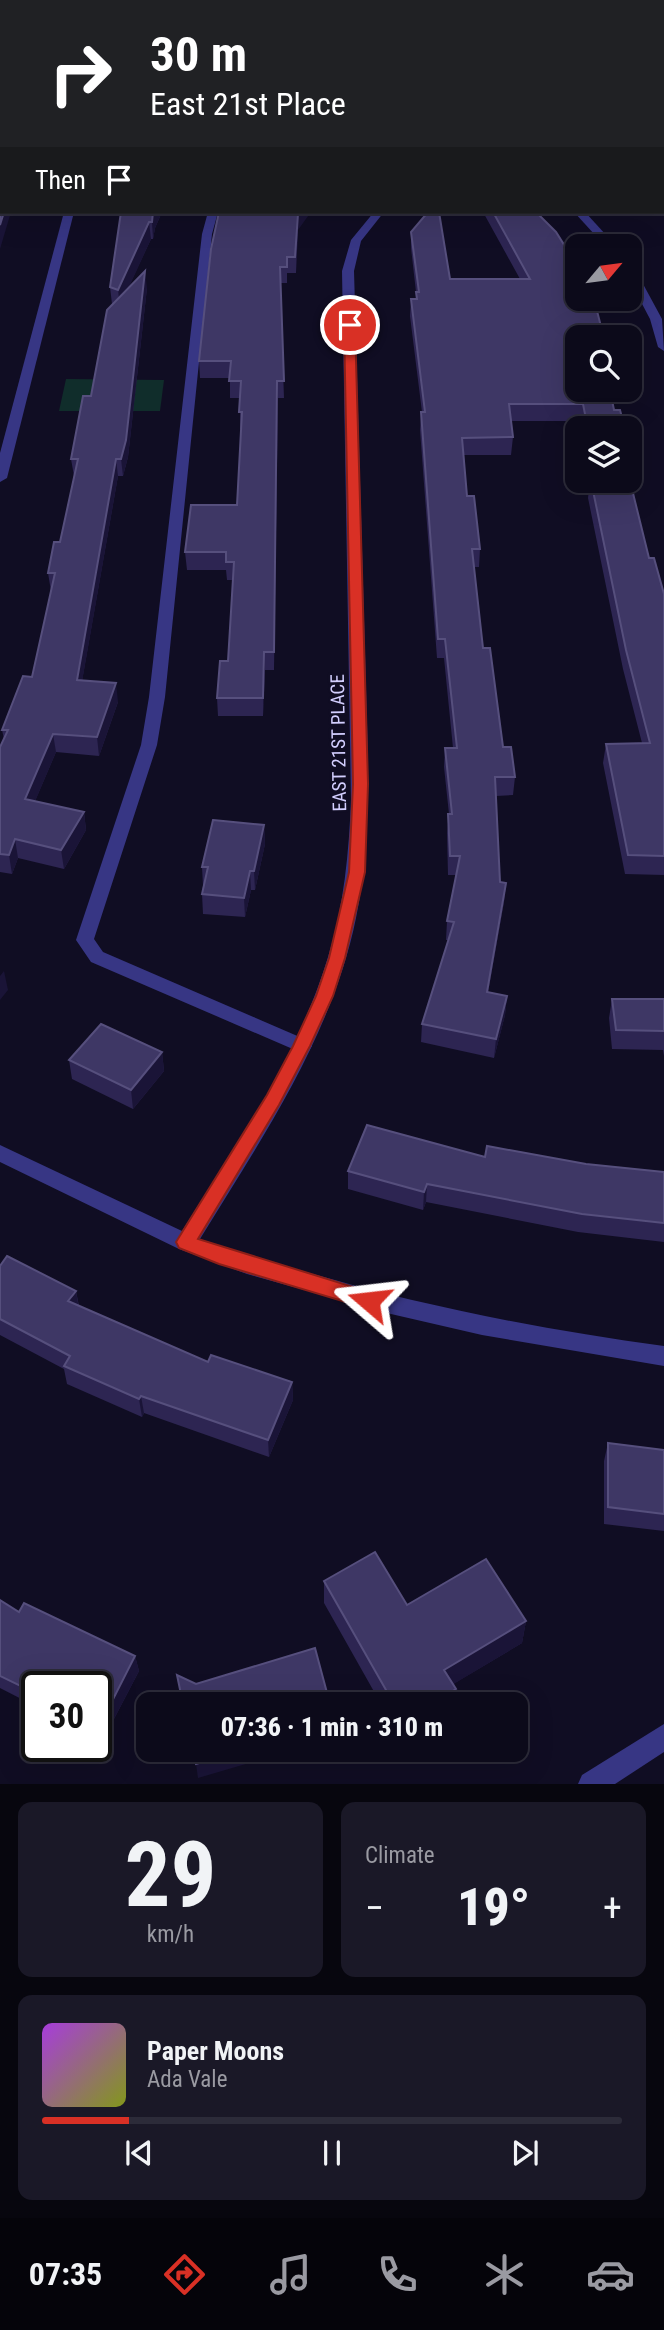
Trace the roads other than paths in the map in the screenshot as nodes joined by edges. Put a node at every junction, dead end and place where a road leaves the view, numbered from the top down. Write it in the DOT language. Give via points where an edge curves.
graph roads {
  1 [pos="68,214"];
  2 [pos="212,214"];
  3 [pos="377,214"];
  4 [pos="581,214"];
  5 [pos="600,234"];
  6 [pos="642,293"];
  7 [pos="664,347"];
  8 [pos="0,478"];
  9 [pos="302,1046"];
  10 [pos="0,1153"];
  11 [pos="186,1242"];
  12 [pos="664,1356"];
  13 [pos="664,1737"];
  14 [pos="591,1784"];
  1 -- 8 [label="street"];
  2 -- 9 [label="street" via="185,426 158,697 149,745 85,940 97,957"];
  3 -- 9 [label="street, EAST 21ST PLACE" via="356,240 348,271 360,784 357,872 337,958"];
  4 -- 5 [label="street"];
  6 -- 7 [label="street"];
  9 -- 11 [label="street, EAST 21ST PLACE"];
  10 -- 11 [label="street"];
  11 -- 12 [label="street" via="219,1256 441,1319"];
  13 -- 14 [label="street"];
}
